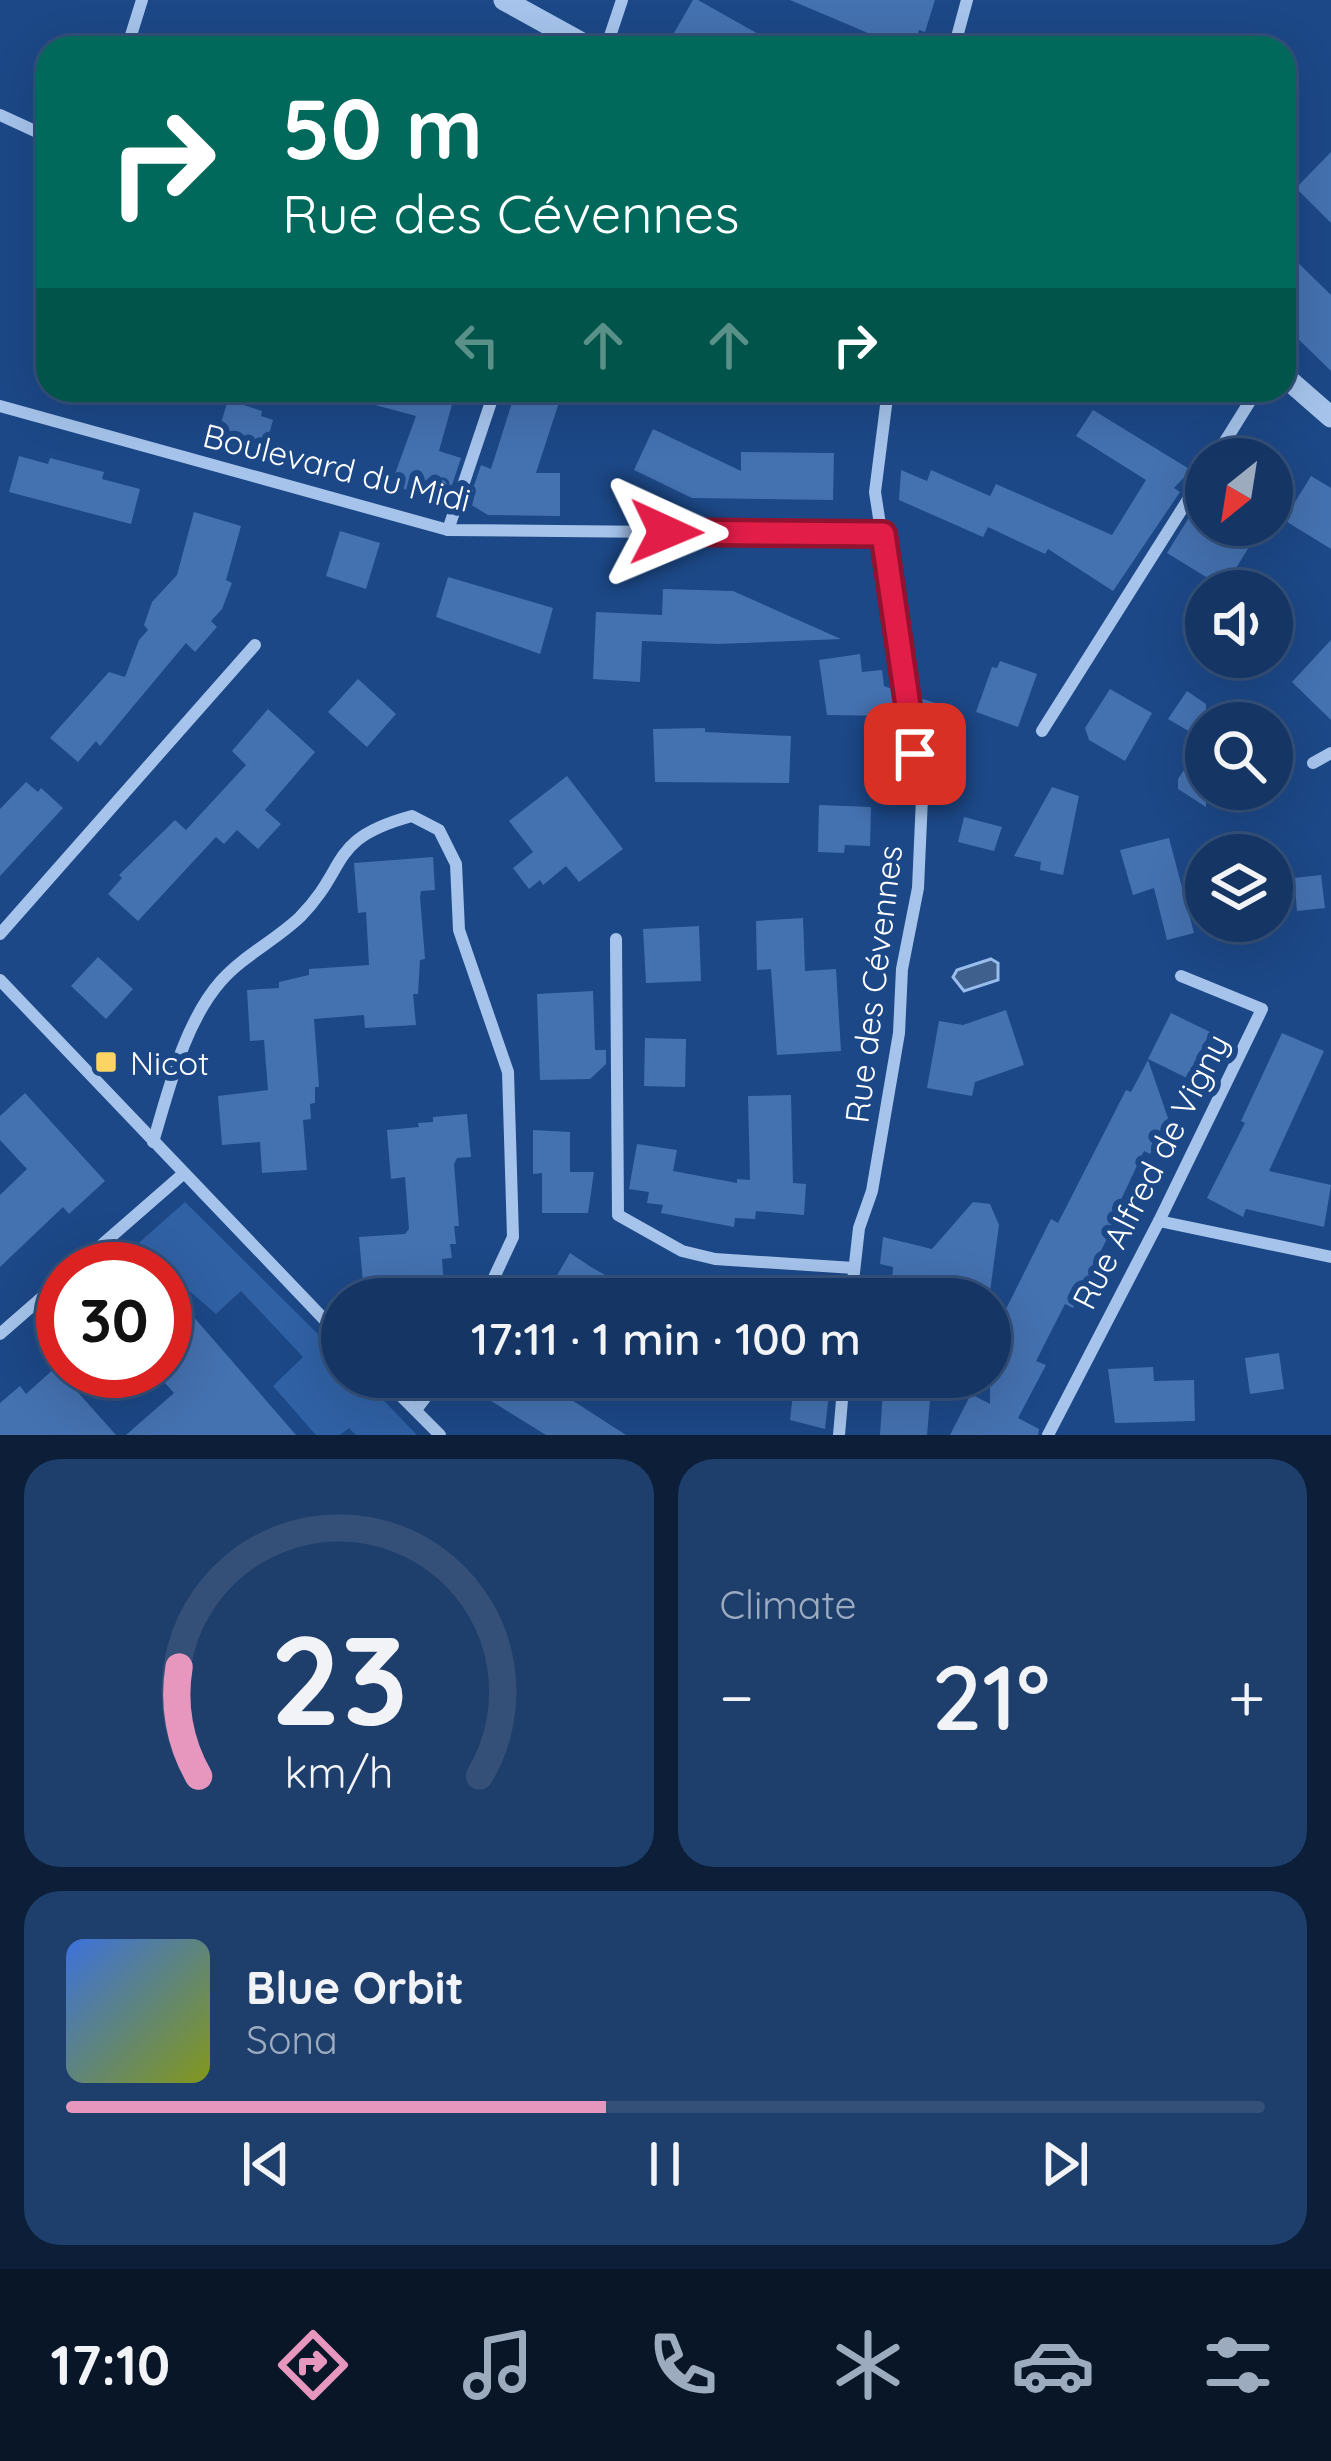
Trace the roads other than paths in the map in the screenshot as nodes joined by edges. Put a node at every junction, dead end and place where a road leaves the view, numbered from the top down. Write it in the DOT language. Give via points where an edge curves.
graph roads {
  1 [pos="142,0"];
  2 [pos="504,0"];
  3 [pos="622,0"];
  4 [pos="967,0"];
  5 [pos="131,36"];
  6 [pos="569,36"];
  7 [pos="610,36"];
  8 [pos="956,36"];
  9 [pos="0,115"];
  10 [pos="36,132"];
  11 [pos="1296,386"];
  12 [pos="491,402"];
  13 [pos="886,402"];
  14 [pos="1250,402"];
  15 [pos="0,406"];
  16 [pos="1331,417"];
  17 [pos="1227,438"];
  18 [pos="1185,504"];
  19 [pos="448,530"];
  20 [pos="883,534"];
  21 [pos="255,644"];
  22 [pos="1042,731"];
  23 [pos="1331,754"];
  24 [pos="1313,763"];
  25 [pos="0,934"];
  26 [pos="616,939"];
  27 [pos="1180,976"];
  28 [pos="0,980"];
  29 [pos="153,1142"];
  30 [pos="183,1174"];
  31 [pos="1159,1221"];
  32 [pos="105,1242"];
  33 [pos="1331,1257"];
  34 [pos="854,1268"];
  35 [pos="493,1278"];
  36 [pos="853,1278"];
  37 [pos="36,1303"];
  38 [pos="321,1316"];
  39 [pos="0,1334"];
  40 [pos="404,1398"];
  41 [pos="425,1398"];
  42 [pos="842,1398"];
  43 [pos="416,1410"];
  44 [pos="440,1435"];
  45 [pos="839,1435"];
  46 [pos="1048,1435"];
  1 -- 5 [label="street"];
  2 -- 6 [label="street"];
  3 -- 7 [label="street"];
  4 -- 8 [label="street"];
  9 -- 10 [label="street"];
  11 -- 16 [label="street"];
  12 -- 19 [label="street"];
  13 -- 20 [label="street, Rue des Cévennes" via="875,493"];
  14 -- 17 [label="street"];
  15 -- 19 [label="street, Boulevard du Midi"];
  18 -- 22 [label="street"];
  19 -- 20 [label="street, Boulevard du Midi"];
  20 -- 34 [label="street, Rue des Cévennes" via="922,797 899,1033"];
  21 -- 25 [label="street"];
  23 -- 24 [label="street"];
  26 -- 34 [label="street" via="618,1215 682,1251 715,1259"];
  27 -- 31 [label="street, Rue Alfred de Vigny" via="1262,1009"];
  28 -- 29 [label="street"];
  29 -- 30 [label="street"];
  29 -- 35 [label="street" via="182,1048 220,982 302,915 349,843 412,816 439,830 456,864 459,930 508,1072 512,1237"];
  30 -- 32 [label="street"];
  30 -- 38 [label="street"];
  31 -- 33 [label="street"];
  31 -- 46 [label="street, Rue Alfred de Vigny"];
  34 -- 36 [label="street, Rue des Cévennes"];
  37 -- 39 [label="street"];
  40 -- 43 [label="street"];
  41 -- 43 [label="street"];
  42 -- 45 [label="street"];
  43 -- 44 [label="street"];
}
